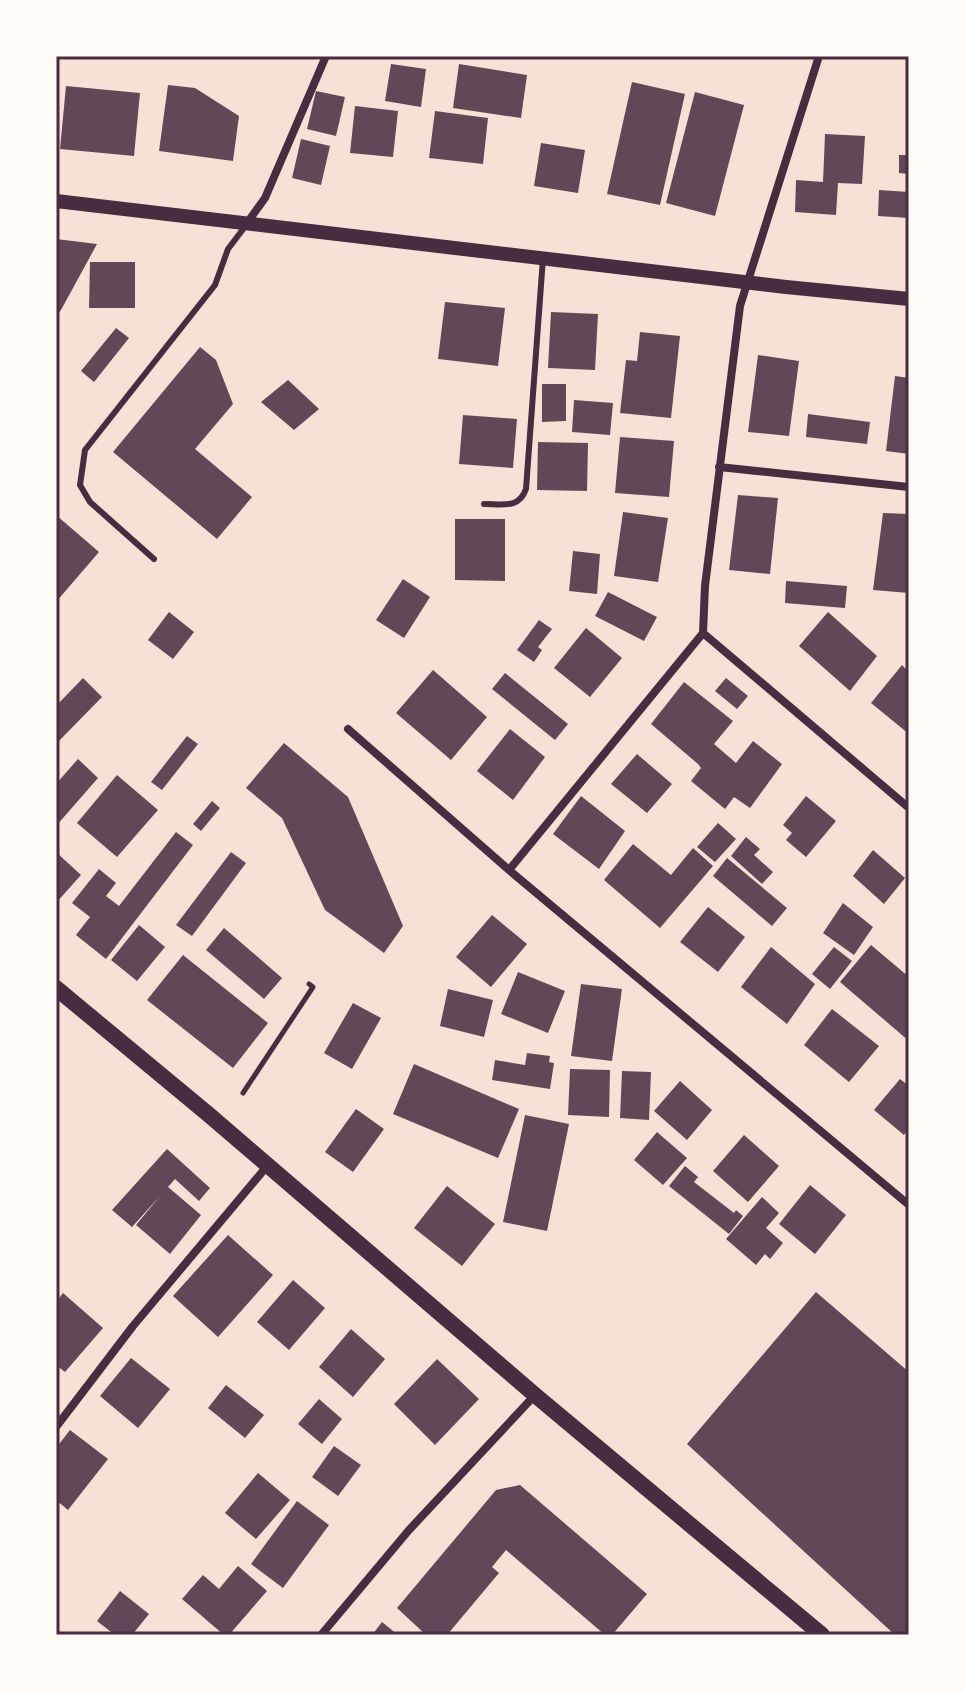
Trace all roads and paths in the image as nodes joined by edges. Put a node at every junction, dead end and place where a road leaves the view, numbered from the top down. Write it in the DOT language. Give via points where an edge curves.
graph roads {
  1 [pos="326,56"];
  2 [pos="819,56"];
  3 [pos="56,201"];
  4 [pos="247,223"];
  5 [pos="543,258"];
  6 [pos="749,281"];
  7 [pos="909,299"];
  8 [pos="719,467"];
  9 [pos="909,487"];
  10 [pos="484,504"];
  11 [pos="154,559"];
  12 [pos="703,633"];
  13 [pos="348,729"];
  14 [pos="909,808"];
  15 [pos="509,870"];
  16 [pos="309,984"];
  17 [pos="56,988"];
  18 [pos="243,1093"];
  19 [pos="268,1165"];
  20 [pos="909,1205"];
  21 [pos="535,1395"];
  22 [pos="56,1427"];
  23 [pos="321,1635"];
  24 [pos="822,1635"];
  1 -- 4 [label="street" via="265,198"];
  2 -- 6 [label="street"];
  3 -- 4 [label="street"];
  4 -- 5 [label="street"];
  4 -- 11 [label="lane" via="228,249 215,285 85,450 80,485 90,502"];
  5 -- 6 [label="street"];
  5 -- 10 [label="lane" via="526,489 517,502"];
  6 -- 7 [label="street"];
  6 -- 8 [label="street" via="738,318"];
  8 -- 9 [label="street"];
  8 -- 12 [label="street"];
  12 -- 14 [label="street"];
  12 -- 15 [label="street"];
  13 -- 15 [label="street"];
  15 -- 20 [label="street"];
  16 -- 18 [label="path" via="313,987"];
  17 -- 19 [label="main road"];
  19 -- 21 [label="main road"];
  19 -- 22 [label="street"];
  21 -- 23 [label="street" via="409,1530"];
  21 -- 24 [label="main road"];
}
